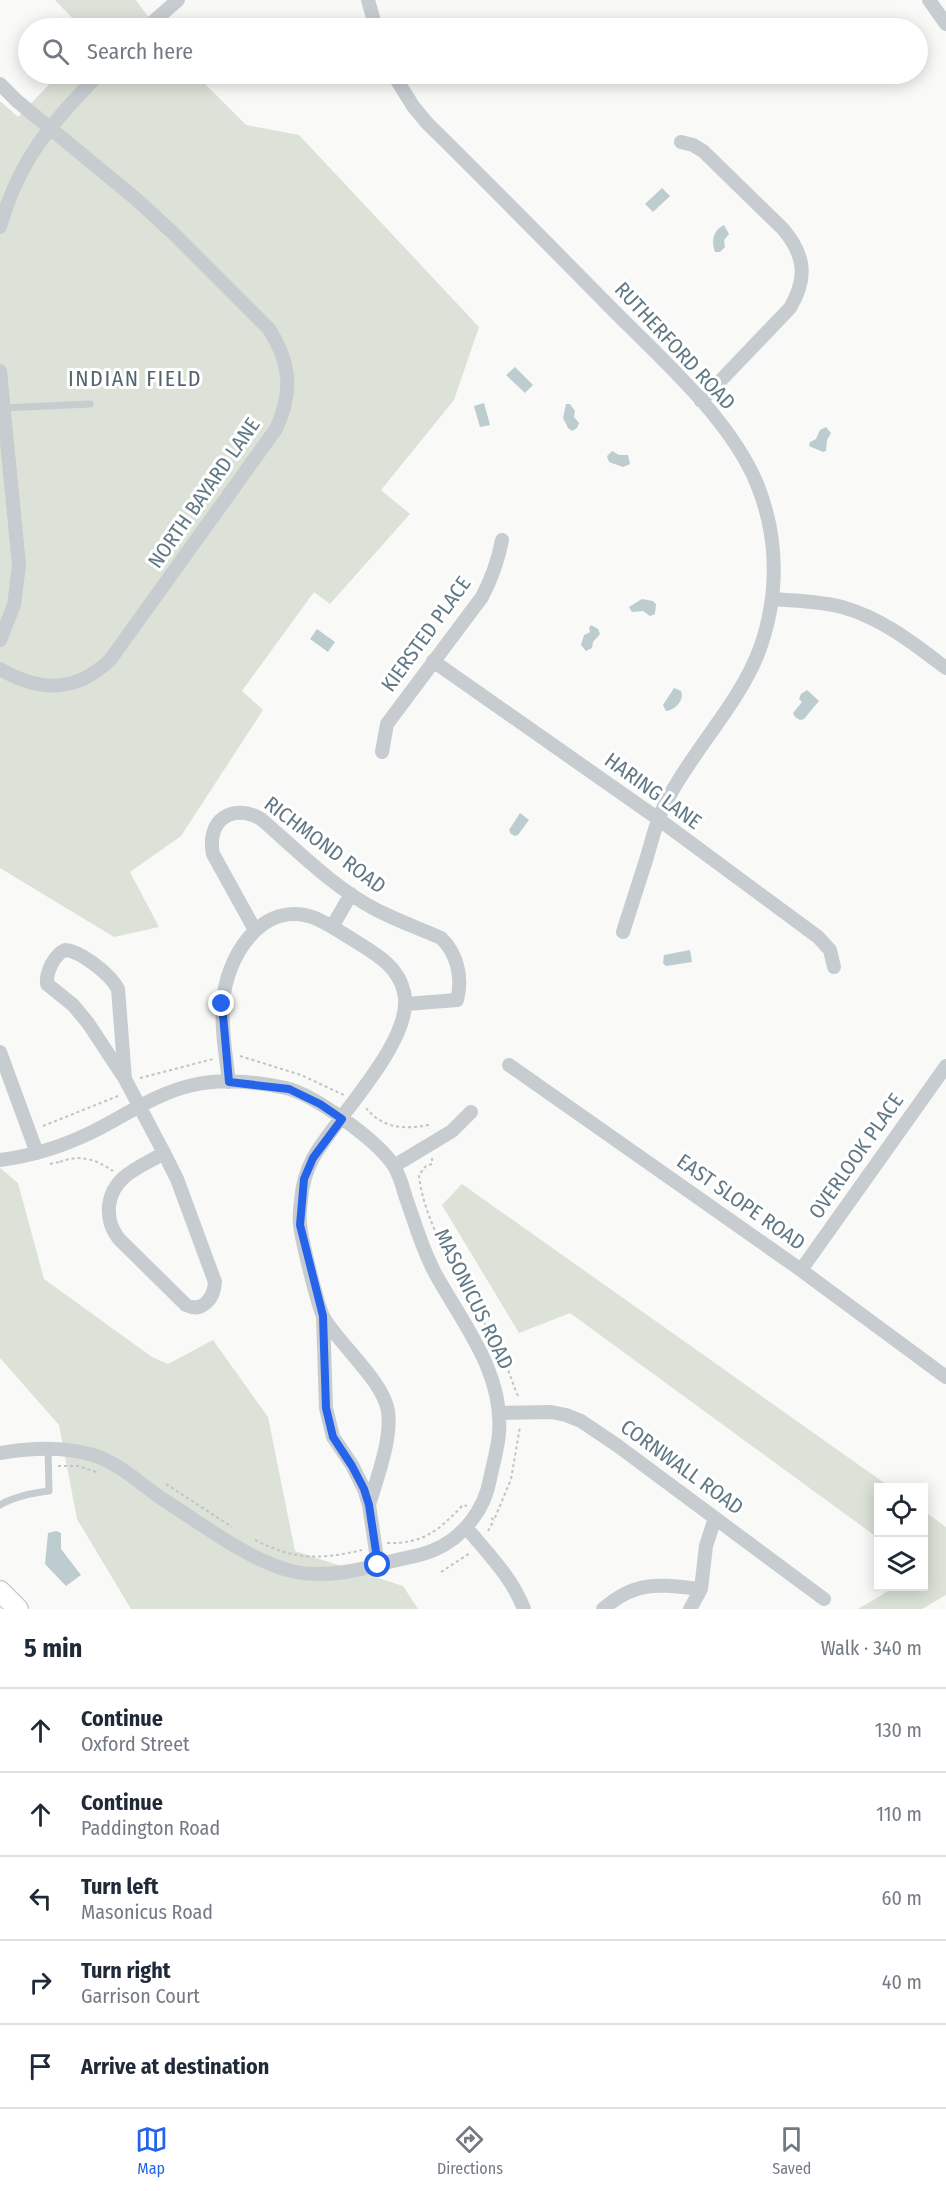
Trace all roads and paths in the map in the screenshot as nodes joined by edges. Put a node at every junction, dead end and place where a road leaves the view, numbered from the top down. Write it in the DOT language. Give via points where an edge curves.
graph roads {
  1 [pos="178,0"];
  2 [pos="368,0"];
  3 [pos="929,0"];
  4 [pos="157,18"];
  5 [pos="373,18"];
  6 [pos="946,24"];
  7 [pos="0,84"];
  8 [pos="90,84"];
  9 [pos="399,84"];
  10 [pos="50,127"];
  11 [pos="681,142"];
  12 [pos="0,227"];
  13 [pos="0,371"];
  14 [pos="701,402"];
  15 [pos="90,404"];
  16 [pos="3,408"];
  17 [pos="502,540"];
  18 [pos="773,599"];
  19 [pos="0,640"];
  20 [pos="433,661"];
  21 [pos="946,668"];
  22 [pos="0,669"];
  23 [pos="382,752"];
  24 [pos="657,818"];
  25 [pos="351,894"];
  26 [pos="332,927"];
  27 [pos="255,930"];
  28 [pos="623,932"];
  29 [pos="834,967"];
  30 [pos="406,1004"];
  31 [pos="0,1052"];
  32 [pos="226,1057"];
  33 [pos="509,1065"];
  34 [pos="943,1075"];
  35 [pos="126,1081"];
  36 [pos="229,1082"];
  37 [pos="356,1100"];
  38 [pos="139,1107"];
  39 [pos="471,1112"];
  40 [pos="342,1119"];
  41 [pos="433,1143"];
  42 [pos="54,1148"];
  43 [pos="164,1153"];
  44 [pos="37,1154"];
  45 [pos="0,1160"];
  46 [pos="59,1162"];
  47 [pos="48,1165"];
  48 [pos="394,1166"];
  49 [pos="123,1178"];
  50 [pos="801,1270"];
  51 [pos="323,1316"];
  52 [pos="946,1377"];
  53 [pos="499,1413"];
  54 [pos="520,1413"];
  55 [pos="48,1448"];
  56 [pos="3,1454"];
  57 [pos="48,1467"];
  58 [pos="100,1473"];
  59 [pos="159,1479"];
  60 [pos="0,1505"];
  61 [pos="369,1505"];
  62 [pos="478,1511"];
  63 [pos="715,1518"];
  64 [pos="466,1527"];
  65 [pos="233,1528"];
  66 [pos="253,1539"];
  67 [pos="375,1544"];
  68 [pos="378,1565"];
  69 [pos="701,1590"];
  70 [pos="0,1591"];
  71 [pos="824,1599"];
  72 [pos="18,1609"];
  73 [pos="524,1609"];
  74 [pos="603,1609"];
  75 [pos="690,1609"];
  1 -- 4 [label="street"];
  2 -- 5 [label="street"];
  3 -- 6 [label="street"];
  7 -- 10 [label="street, NORTH BAYARD LANE"];
  8 -- 10 [label="street"];
  9 -- 14 [label="street, RUTHERFORD ROAD" via="427,123"];
  10 -- 12 [label="street" via="17,178"];
  10 -- 22 [label="street, NORTH BAYARD LANE" via="173,233 269,329 284,360 287,395 276,429 110,660 83,680 68,685 35,684"];
  11 -- 14 [label="street" via="703,151 783,229 799,253 802,268 797,296 790,308"];
  13 -- 16 [label="street"];
  14 -- 18 [label="street, RUTHERFORD ROAD" via="730,436 757,483 771,531"];
  15 -- 16 [label="lane"];
  16 -- 19 [label="street" via="19,565 14,605"];
  17 -- 20 [label="street, KIERSTED PLACE" via="495,570 482,597"];
  18 -- 21 [label="street" via="820,603 865,615 906,638"];
  18 -- 24 [label="street, RUTHERFORD ROAD" via="767,627 748,674"];
  20 -- 23 [label="street, KIERSTED PLACE" via="387,724"];
  20 -- 24 [label="street, HARING LANE"];
  24 -- 28 [label="street, RUTHERFORD ROAD"];
  24 -- 29 [label="street, HARING LANE" via="818,937 830,950"];
  25 -- 26 [label="street"];
  25 -- 27 [label="street, RICHMOND ROAD" via="261,819 243,812 233,813 217,824 210,843"];
  25 -- 30 [label="street, RICHMOND ROAD" via="374,909 441,938 454,955 457,1000"];
  26 -- 27 [label="street" via="314,918 288,915 269,920"];
  26 -- 30 [label="street" via="383,959 398,976"];
  27 -- 32 [label="street" via="236,957 225,985 222,1004"];
  30 -- 37 [label="street" via="386,1055"];
  31 -- 44 [label="street"];
  32 -- 35 [label="path"];
  32 -- 36 [label="street"];
  32 -- 37 [label="path" via="239,1056 288,1070"];
  33 -- 50 [label="street, EAST SLOPE ROAD"];
  34 -- 50 [label="street, OVERLOOK PLACE"];
  35 -- 35 [label="street" via="120,998 114,980 65,950 49,969 46,984 88,1023"];
  35 -- 38 [label="street"];
  35 -- 42 [label="path" via="122,1095 41,1126"];
  36 -- 38 [label="street, MASONICUS ROAD" via="193,1085"];
  36 -- 40 [label="street, MASONICUS ROAD" via="289,1089"];
  37 -- 40 [label="street"];
  37 -- 41 [label="path" via="376,1120 403,1128 428,1125"];
  38 -- 42 [label="street, MASONICUS ROAD"];
  38 -- 43 [label="street"];
  39 -- 41 [label="street"];
  40 -- 48 [label="street, MASONICUS ROAD"];
  40 -- 51 [label="street" via="313,1158 300,1202 300,1225"];
  41 -- 48 [label="street"];
  41 -- 54 [label="path" via="432,1164 419,1175 424,1202 464,1287 500,1349 521,1404"];
  42 -- 44 [label="street, MASONICUS ROAD"];
  42 -- 46 [label="path"];
  43 -- 49 [label="street"];
  43 -- 49 [label="street" via="212,1272 214,1291 206,1304 186,1305 112,1230 110,1198"];
  44 -- 45 [label="street, MASONICUS ROAD"];
  46 -- 47 [label="path"];
  46 -- 49 [label="path" via="89,1159"];
  48 -- 53 [label="street, MASONICUS ROAD" via="434,1271 478,1344"];
  50 -- 52 [label="street, EAST SLOPE ROAD"];
  51 -- 61 [label="street" via="330,1428"];
  51 -- 61 [label="street" via="381,1392 388,1408 390,1423"];
  53 -- 54 [label="street, CORNWALL ROAD"];
  53 -- 62 [label="street, MASONICUS ROAD" via="489,1489"];
  54 -- 62 [label="path" via="522,1423 511,1479 494,1520"];
  54 -- 63 [label="street, CORNWALL ROAD" via="550,1412 581,1421"];
  55 -- 56 [label="street, MASONICUS ROAD"];
  55 -- 57 [label="lane"];
  55 -- 68 [label="street, MASONICUS ROAD" via="96,1456 119,1467 258,1560 277,1568 320,1574"];
  57 -- 58 [label="path" via="78,1466"];
  57 -- 60 [label="lane" via="49,1491"];
  59 -- 65 [label="path"];
  61 -- 67 [label="street"];
  62 -- 64 [label="street, MASONICUS ROAD"];
  62 -- 67 [label="path" via="463,1504 432,1534 416,1541"];
  63 -- 69 [label="street" via="706,1546"];
  63 -- 71 [label="street, CORNWALL ROAD"];
  64 -- 68 [label="street, MASONICUS ROAD" via="434,1550"];
  64 -- 73 [label="street" via="501,1568"];
  66 -- 67 [label="path" via="300,1557 347,1554"];
  67 -- 68 [label="street"];
  69 -- 74 [label="street" via="653,1585 629,1592"];
  69 -- 75 [label="street"];
  70 -- 72 [label="street"];
}
